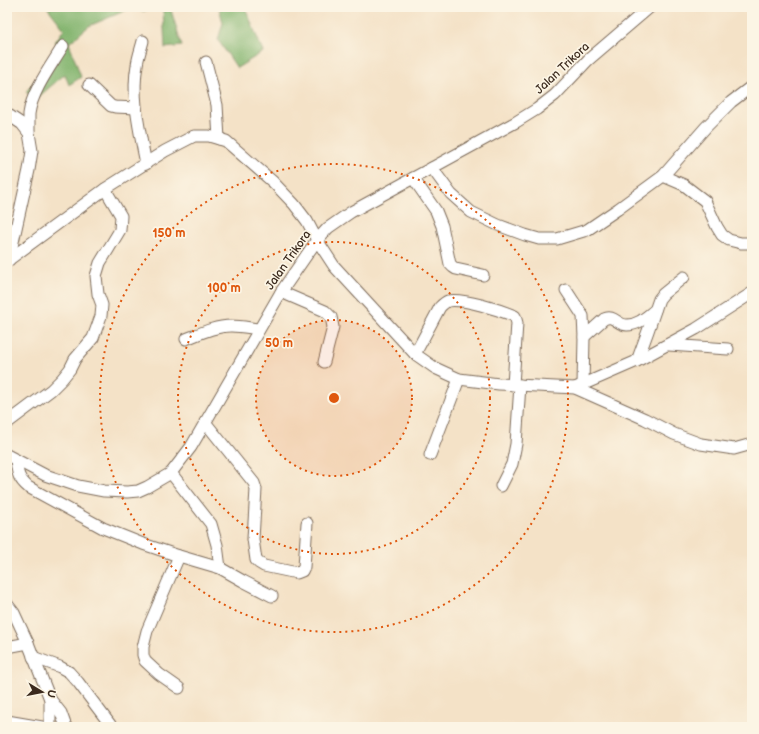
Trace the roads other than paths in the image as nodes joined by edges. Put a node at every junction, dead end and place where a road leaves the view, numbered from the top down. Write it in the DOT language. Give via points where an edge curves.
graph roads {
  1 [pos="650,7"];
  2 [pos="143,42"];
  3 [pos="63,46"];
  4 [pos="206,62"];
  5 [pos="90,85"];
  6 [pos="752,86"];
  7 [pos="136,108"];
  8 [pos="7,114"];
  9 [pos="29,133"];
  10 [pos="218,139"];
  11 [pos="146,164"];
  12 [pos="432,168"];
  13 [pos="663,176"];
  14 [pos="413,178"];
  15 [pos="105,189"];
  16 [pos="317,240"];
  17 [pos="752,243"];
  18 [pos="8,261"];
  19 [pos="483,275"];
  20 [pos="684,278"];
  21 [pos="566,290"];
  22 [pos="281,292"];
  23 [pos="752,293"];
  24 [pos="655,310"];
  25 [pos="259,329"];
  26 [pos="584,338"];
  27 [pos="186,339"];
  28 [pos="668,345"];
  29 [pos="728,349"];
  30 [pos="414,354"];
  31 [pos="637,361"];
  32 [pos="324,362"];
  33 [pos="459,379"];
  34 [pos="516,385"];
  35 [pos="579,387"];
  36 [pos="205,422"];
  37 [pos="7,423"];
  38 [pos="752,444"];
  39 [pos="430,455"];
  40 [pos="12,458"];
  41 [pos="171,473"];
  42 [pos="501,486"];
  43 [pos="307,523"];
  44 [pos="179,556"];
  45 [pos="220,568"];
  46 [pos="272,596"];
  47 [pos="7,604"];
  48 [pos="28,642"];
  49 [pos="7,647"];
  50 [pos="33,657"];
  51 [pos="179,688"];
  52 [pos="50,699"];
  53 [pos="7,721"];
  54 [pos="42,727"];
  55 [pos="50,727"];
  56 [pos="66,727"];
  57 [pos="112,727"];
  1 -- 12 [label="street, Jalan Trikora" via="588,60 555,95 537,109"];
  2 -- 7 [label="street" via="137,66"];
  3 -- 9 [label="street" via="34,96 29,113"];
  4 -- 10 [label="street" via="217,105"];
  5 -- 7 [label="street" via="111,106"];
  6 -- 13 [label="street" via="721,112"];
  7 -- 11 [label="street"];
  8 -- 9 [label="street" via="22,124"];
  9 -- 18 [label="street" via="32,151 29,170"];
  10 -- 11 [label="street" via="194,136"];
  10 -- 16 [label="street" via="226,141 274,182 307,221"];
  11 -- 15 [label="street"];
  12 -- 13 [label="street" via="451,194 471,212 498,225 539,239 557,239 587,230"];
  12 -- 14 [label="street, Jalan Trikora"];
  13 -- 17 [label="street" via="684,186 705,201 717,226 729,240"];
  14 -- 16 [label="street, Jalan Trikora" via="351,212 328,228"];
  14 -- 19 [label="street" via="436,211 450,264 456,269"];
  15 -- 18 [label="street"];
  15 -- 37 [label="street" via="121,216 120,230 100,263 96,276 102,305 101,316 92,338 62,379"];
  16 -- 22 [label="street, Jalan Trikora"];
  16 -- 30 [label="street" via="334,266"];
  20 -- 24 [label="street" via="663,294"];
  21 -- 26 [label="street" via="583,316"];
  22 -- 25 [label="street, Jalan Trikora"];
  22 -- 32 [label="street" via="325,311 331,317 333,327"];
  23 -- 28 [label="street"];
  24 -- 26 [label="street" via="638,323 627,325 608,317"];
  24 -- 31 [label="street"];
  25 -- 27 [label="street" via="221,327"];
  25 -- 36 [label="street, Jalan Trikora"];
  26 -- 35 [label="street"];
  28 -- 29 [label="street"];
  28 -- 31 [label="street"];
  30 -- 33 [label="street" via="435,368"];
  30 -- 34 [label="street" via="440,307 446,302 456,301 502,311 515,316 517,323"];
  31 -- 35 [label="street"];
  33 -- 34 [label="street"];
  33 -- 39 [label="street"];
  34 -- 35 [label="street"];
  34 -- 42 [label="street" via="516,444 512,464"];
  35 -- 38 [label="street" via="674,434 701,444 734,449"];
  36 -- 41 [label="street, Jalan Trikora" via="191,447"];
  36 -- 43 [label="street" via="254,483 256,497 253,539 256,560 259,563 297,573 302,571"];
  40 -- 41 [label="street, Jalan Trikora" via="45,475 104,491 127,492 147,488"];
  40 -- 44 [label="street" via="21,480 28,487 103,528"];
  41 -- 45 [label="street" via="211,524"];
  44 -- 45 [label="street"];
  44 -- 51 [label="street" via="147,631 143,647 145,661"];
  45 -- 46 [label="street"];
  47 -- 48 [label="street"];
  48 -- 49 [label="street"];
  48 -- 50 [label="street"];
  50 -- 52 [label="street"];
  50 -- 57 [label="street" via="69,672"];
  52 -- 55 [label="street"];
  52 -- 56 [label="street" via="61,713"];
  53 -- 54 [label="street"];
}
